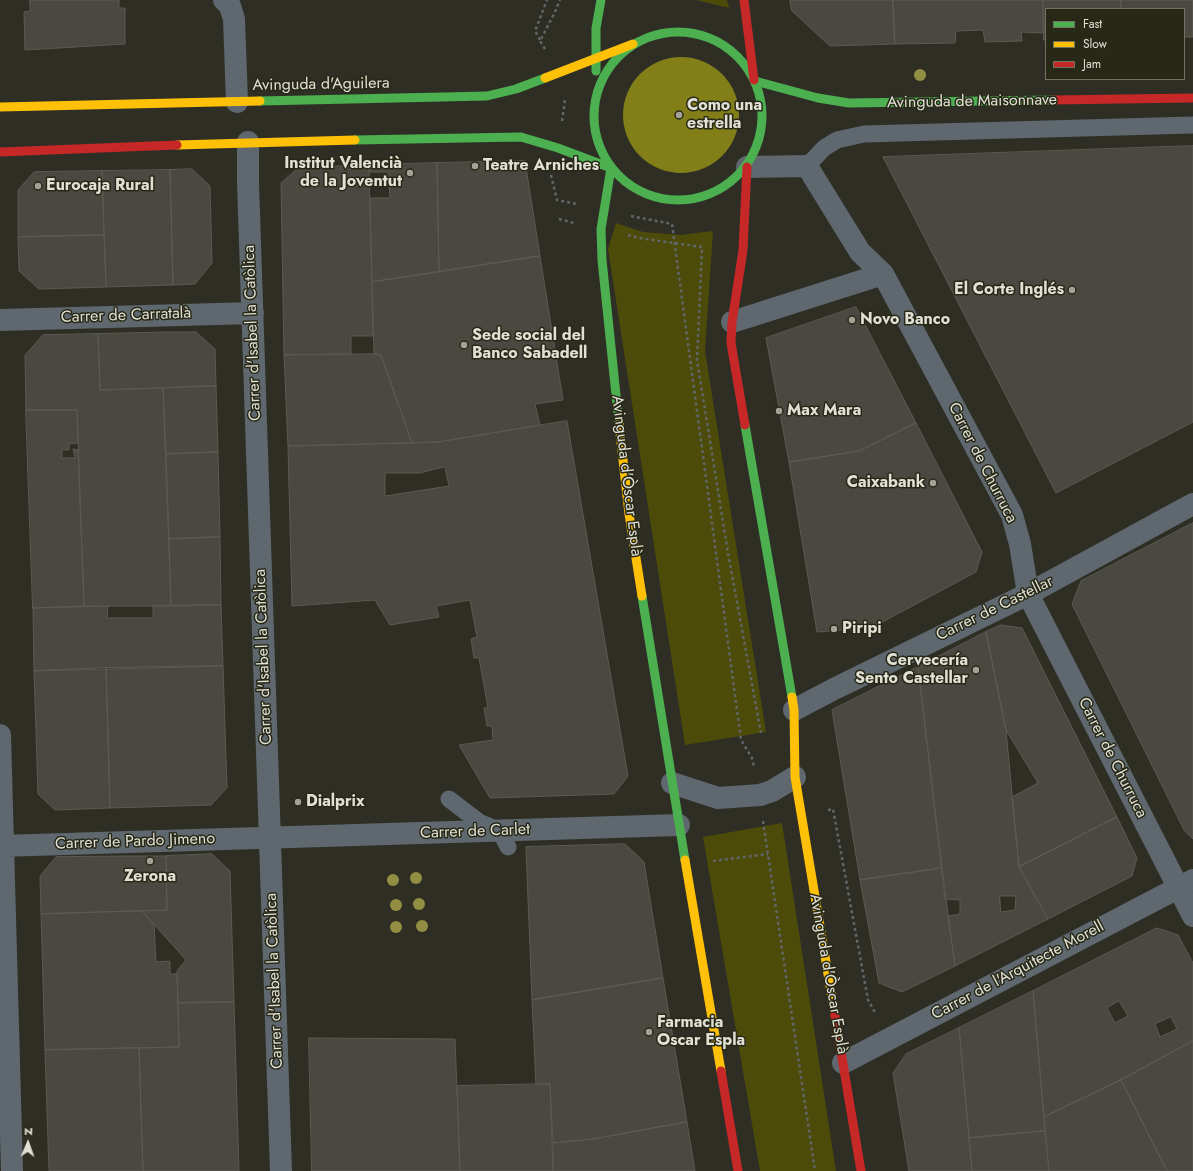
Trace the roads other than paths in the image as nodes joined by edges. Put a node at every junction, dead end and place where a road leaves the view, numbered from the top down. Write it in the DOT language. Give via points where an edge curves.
graph roads {
  1 [pos="224,0"];
  2 [pos="601,0"];
  3 [pos="744,0"];
  4 [pos="633,44"];
  5 [pos="596,58"];
  6 [pos="754,81"];
  7 [pos="596,94"];
  8 [pos="1193,98"];
  9 [pos="237,102"];
  10 [pos="0,107"];
  11 [pos="1193,125"];
  12 [pos="248,142"];
  13 [pos="0,152"];
  14 [pos="807,166"];
  15 [pos="747,167"];
  16 [pos="611,168"];
  17 [pos="883,274"];
  18 [pos="253,313"];
  19 [pos="0,320"];
  20 [pos="732,322"];
  21 [pos="1193,504"];
  22 [pos="1028,594"];
  23 [pos="794,710"];
  24 [pos="0,736"];
  25 [pos="795,777"];
  26 [pos="672,783"];
  27 [pos="449,799"];
  28 [pos="679,825"];
  29 [pos="270,838"];
  30 [pos="504,839"];
  31 [pos="2,846"];
  32 [pos="1185,884"];
  33 [pos="1193,916"];
  34 [pos="843,1063"];
  35 [pos="12,1171"];
  36 [pos="281,1171"];
  37 [pos="738,1171"];
  38 [pos="861,1171"];
  1 -- 9 [label="street" via="230,6 234,20"];
  2 -- 5 [label="main road" via="596,28"];
  3 -- 6 [label="main road"];
  4 -- 5 [label="main road, Avinguda d'Aguilera"];
  4 -- 6 [label="main road, Avinguda d'Aguilera" via="667,32 702,35 733,53"];
  4 -- 7 [label="main road" via="609,66"];
  5 -- 7 [label="main road"];
  5 -- 9 [label="main road, Avinguda d'Aguilera" via="516,89 487,96"];
  6 -- 8 [label="main road, Avinguda de Maisonnave" via="818,98 849,103"];
  6 -- 15 [label="main road" via="762,118 759,138"];
  7 -- 16 [label="main road" via="593,109 594,127 598,144"];
  9 -- 10 [label="main road, Avinguda d'Aguilera"];
  11 -- 14 [label="lane, Avinguda de Maisonnave" via="864,134 837,140 824,148"];
  12 -- 13 [label="main road"];
  12 -- 16 [label="main road" via="521,137"];
  12 -- 18 [label="street, Carrer d'Isabel la Catòlica"];
  14 -- 15 [label="street"];
  14 -- 17 [label="street, Carrer de Churruca" via="860,252"];
  15 -- 16 [label="main road" via="726,185 709,194 667,200 646,194 626,183"];
  15 -- 20 [label="main road, Avinguda d'Òscar Esplà" via="743,250"];
  16 -- 26 [label="main road, Avinguda d'Òscar Esplà" via="601,229 602,260 629,514"];
  17 -- 20 [label="street"];
  17 -- 22 [label="street, Carrer de Churruca" via="1012,515 1020,544"];
  18 -- 19 [label="street, Carrer de Carratalà"];
  18 -- 29 [label="street, Carrer d'Isabel la Catòlica"];
  20 -- 23 [label="main road, Avinguda d'Òscar Esplà" via="731,343"];
  21 -- 22 [label="street, Carrer de Castellar"];
  22 -- 23 [label="street, Carrer de Castellar"];
  22 -- 32 [label="street, Carrer de Churruca"];
  23 -- 25 [label="main road, Avinguda d'Òscar Esplà"];
  24 -- 31 [label="street"];
  25 -- 26 [label="street" via="760,795 718,798"];
  25 -- 34 [label="main road, Avinguda d'Òscar Esplà"];
  26 -- 28 [label="main road, Avinguda d'Òscar Esplà"];
  27 -- 30 [label="lane"];
  28 -- 30 [label="street, Carrer de Carlet"];
  28 -- 37 [label="main road, Avinguda d'Òscar Esplà"];
  29 -- 30 [label="street, Carrer de Carlet"];
  29 -- 31 [label="street, Carrer de Pardo Jimeno"];
  29 -- 36 [label="street, Carrer d'Isabel la Catòlica"];
  31 -- 35 [label="street"];
  32 -- 33 [label="street, Carrer de Churruca"];
  32 -- 34 [label="street, Carrer de l'Arquitecte Morell"];
  34 -- 38 [label="main road, Avinguda d'Òscar Esplà"];
}
